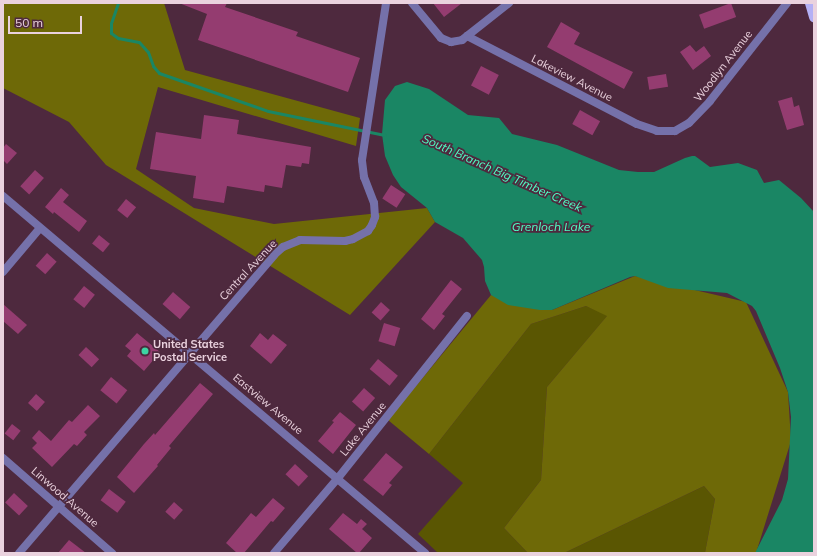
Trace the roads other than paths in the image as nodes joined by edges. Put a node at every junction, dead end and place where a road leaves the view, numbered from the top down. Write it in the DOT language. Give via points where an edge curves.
graph roads {
  1 [pos="386,3"];
  2 [pos="412,3"];
  3 [pos="509,3"];
  4 [pos="787,3"];
  5 [pos="810,3"];
  6 [pos="814,17"];
  7 [pos="467,36"];
  8 [pos="668,131"];
  9 [pos="3,196"];
  10 [pos="40,228"];
  11 [pos="3,272"];
  12 [pos="467,316"];
  13 [pos="190,352"];
  14 [pos="3,458"];
  15 [pos="338,478"];
  16 [pos="59,507"];
  17 [pos="19,553"];
  18 [pos="112,553"];
  19 [pos="274,553"];
  20 [pos="425,553"];
  1 -- 13 [label="street, Central Avenue" via="362,160 363,172 375,209 372,225 368,231 346,241 300,240 283,247 244,288"];
  2 -- 7 [label="street" via="442,38 451,42"];
  3 -- 7 [label="street"];
  4 -- 8 [label="street, Woodlyn Avenue" via="702,110 683,127"];
  5 -- 6 [label="main road"];
  7 -- 8 [label="street, Lakeview Avenue" via="637,124 657,131"];
  9 -- 10 [label="street, Eastview Avenue"];
  10 -- 11 [label="street"];
  10 -- 13 [label="street, Eastview Avenue"];
  12 -- 15 [label="street, Lake Avenue"];
  13 -- 15 [label="street, Eastview Avenue"];
  13 -- 16 [label="street, Central Avenue"];
  14 -- 16 [label="street, Linwood Avenue"];
  15 -- 19 [label="street, Lake Avenue"];
  15 -- 20 [label="street, Eastview Avenue"];
  16 -- 17 [label="street, Central Avenue"];
  16 -- 18 [label="street, Linwood Avenue"];
}
